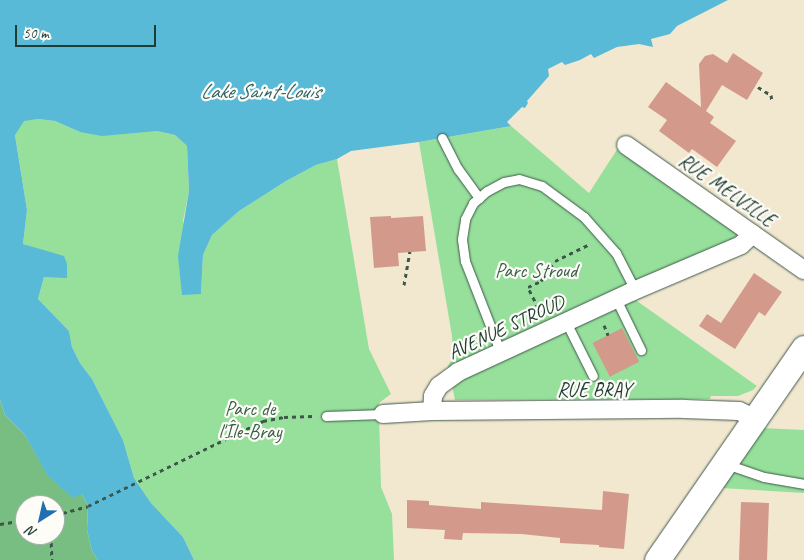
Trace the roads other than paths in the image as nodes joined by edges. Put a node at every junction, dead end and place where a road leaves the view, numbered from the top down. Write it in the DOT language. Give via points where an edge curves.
graph roads {
  1 [pos="442,138"];
  2 [pos="626,145"];
  3 [pos="479,198"];
  4 [pos="753,234"];
  5 [pos="804,270"];
  6 [pos="635,290"];
  7 [pos="616,299"];
  8 [pos="566,322"];
  9 [pos="804,348"];
  10 [pos="641,350"];
  11 [pos="500,351"];
  12 [pos="593,376"];
  13 [pos="432,411"];
  14 [pos="383,414"];
  15 [pos="326,416"];
  16 [pos="754,418"];
  17 [pos="724,462"];
  18 [pos="804,484"];
  19 [pos="657,560"];
  1 -- 3 [label="lane" via="458,169"];
  2 -- 4 [label="street, RUE MELVILLE"];
  3 -- 6 [label="lane" via="504,182 519,179 549,190 584,217 603,237 626,268"];
  3 -- 11 [label="lane" via="462,228 462,249"];
  4 -- 5 [label="street, RUE MELVILLE"];
  4 -- 6 [label="street, AVENUE STROUD" via="741,245"];
  6 -- 7 [label="street, AVENUE STROUD"];
  7 -- 8 [label="street, AVENUE STROUD"];
  7 -- 10 [label="lane"];
  8 -- 11 [label="street, AVENUE STROUD"];
  8 -- 12 [label="lane"];
  9 -- 16 [label="street"];
  11 -- 13 [label="street, AVENUE STROUD" via="448,378 433,396"];
  13 -- 14 [label="street, RUE BRAY"];
  13 -- 16 [label="street, RUE BRAY" via="726,410 744,412"];
  14 -- 15 [label="lane"];
  16 -- 17 [label="street"];
  17 -- 18 [label="lane" via="764,477"];
  17 -- 19 [label="street"];
}
